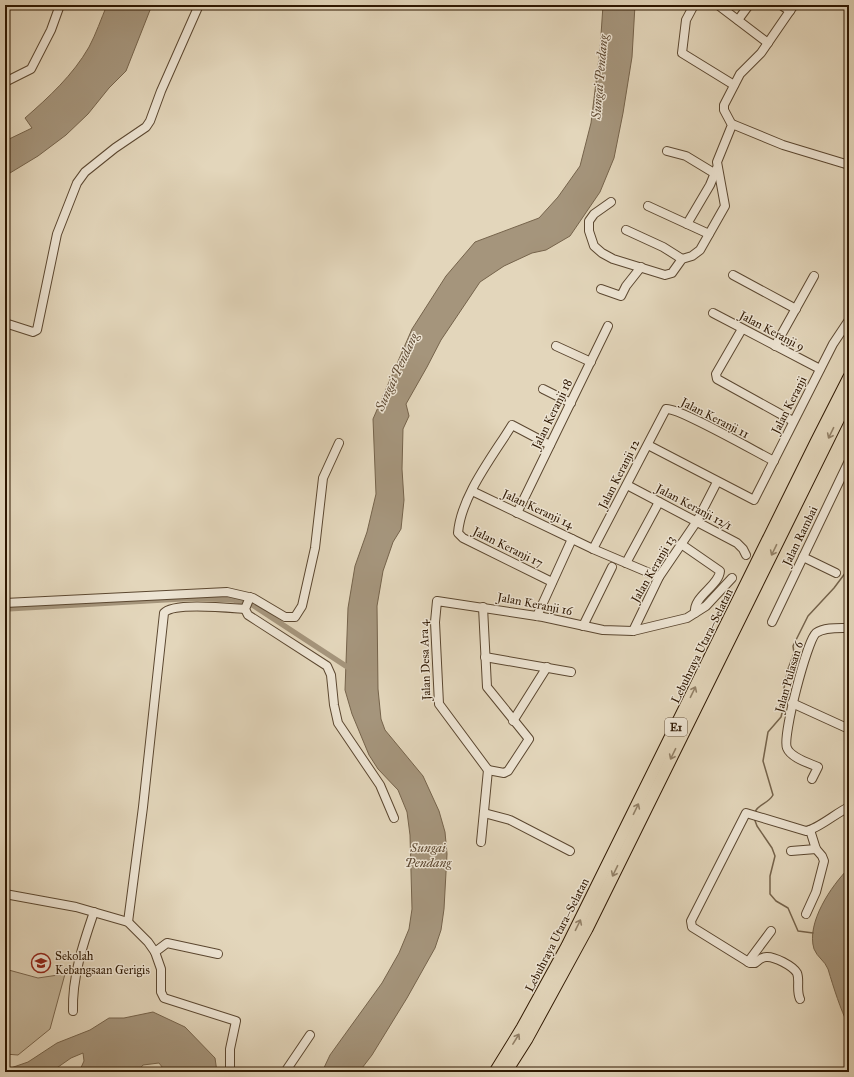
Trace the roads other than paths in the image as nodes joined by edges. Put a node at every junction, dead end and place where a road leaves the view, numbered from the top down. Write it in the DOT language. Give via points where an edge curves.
graph roads {
  1 [pos="60,5"];
  2 [pos="199,5"];
  3 [pos="694,5"];
  4 [pos="718,5"];
  5 [pos="749,5"];
  6 [pos="781,5"];
  7 [pos="792,8"];
  8 [pos="738,20"];
  9 [pos="768,43"];
  10 [pos="5,82"];
  11 [pos="734,85"];
  12 [pos="732,124"];
  13 [pos="668,151"];
  14 [pos="849,165"];
  15 [pos="716,171"];
  16 [pos="611,202"];
  17 [pos="648,206"];
  18 [pos="687,224"];
  19 [pos="626,230"];
  20 [pos="709,234"];
  21 [pos="682,259"];
  22 [pos="641,267"];
  23 [pos="733,275"];
  24 [pos="814,276"];
  25 [pos="601,289"];
  26 [pos="796,309"];
  27 [pos="713,313"];
  28 [pos="849,320"];
  29 [pos="5,323"];
  30 [pos="608,326"];
  31 [pos="742,329"];
  32 [pos="556,346"];
  33 [pos="775,346"];
  34 [pos="591,362"];
  35 [pos="820,369"];
  36 [pos="849,377"];
  37 [pos="543,389"];
  38 [pos="849,398"];
  39 [pos="571,403"];
  40 [pos="666,409"];
  41 [pos="793,421"];
  42 [pos="338,443"];
  43 [pos="550,445"];
  44 [pos="648,445"];
  45 [pos="774,461"];
  46 [pos="849,461"];
  47 [pos="717,482"];
  48 [pos="627,485"];
  49 [pos="472,492"];
  50 [pos="659,502"];
  51 [pos="517,513"];
  52 [pos="697,521"];
  53 [pos="572,539"];
  54 [pos="681,544"];
  55 [pos="593,549"];
  56 [pos="746,555"];
  57 [pos="803,557"];
  58 [pos="626,563"];
  59 [pos="612,567"];
  60 [pos="836,573"];
  61 [pos="659,577"];
  62 [pos="732,578"];
  63 [pos="552,582"];
  64 [pos="5,603"];
  65 [pos="247,604"];
  66 [pos="435,604"];
  67 [pos="483,607"];
  68 [pos="695,613"];
  69 [pos="537,616"];
  70 [pos="772,622"];
  71 [pos="584,626"];
  72 [pos="849,628"];
  73 [pos="632,631"];
  74 [pos="485,657"];
  75 [pos="547,667"];
  76 [pos="571,672"];
  77 [pos="792,703"];
  78 [pos="514,721"];
  79 [pos="849,729"];
  80 [pos="488,770"];
  81 [pos="812,779"];
  82 [pos="849,808"];
  83 [pos="484,813"];
  84 [pos="394,818"];
  85 [pos="810,830"];
  86 [pos="481,842"];
  87 [pos="816,849"];
  88 [pos="570,851"];
  89 [pos="791,851"];
  90 [pos="5,894"];
  91 [pos="94,912"];
  92 [pos="806,914"];
  93 [pos="128,922"];
  94 [pos="771,931"];
  95 [pos="155,952"];
  96 [pos="218,954"];
  97 [pos="748,962"];
  98 [pos="800,998"];
  99 [pos="72,1011"];
  100 [pos="310,1035"];
  101 [pos="230,1072"];
  102 [pos="285,1072"];
  103 [pos="495,1072"];
  104 [pos="506,1072"];
  1 -- 10 [label="street" via="51,30 31,69"];
  2 -- 29 [label="street" via="146,127 85,172 77,183 56,239 37,330 33,332"];
  3 -- 11 [label="street" via="686,20 682,53"];
  4 -- 8 [label="street"];
  5 -- 8 [label="street"];
  6 -- 7 [label="street"];
  7 -- 9 [label="street"];
  8 -- 9 [label="street"];
  9 -- 11 [label="street" via="740,74"];
  11 -- 12 [label="street" via="724,108"];
  12 -- 14 [label="street" via="783,145"];
  12 -- 15 [label="street" via="718,158"];
  13 -- 15 [label="street" via="686,156"];
  15 -- 18 [label="street"];
  15 -- 20 [label="street" via="725,206"];
  16 -- 22 [label="street" via="589,220 591,241 598,250 608,256"];
  17 -- 18 [label="street"];
  18 -- 20 [label="street"];
  19 -- 21 [label="street" via="669,250"];
  20 -- 21 [label="street" via="695,254"];
  21 -- 22 [label="street" via="668,275"];
  22 -- 25 [label="street" via="621,296"];
  23 -- 26 [label="street"];
  24 -- 26 [label="street"];
  26 -- 33 [label="street"];
  27 -- 31 [label="street, Jalan Keranji 9"];
  28 -- 35 [label="street, Jalan Keranji" via="836,338"];
  30 -- 34 [label="street, Jalan Keranji 18"];
  31 -- 33 [label="street, Jalan Keranji 9"];
  31 -- 41 [label="street" via="716,374 718,381"];
  32 -- 34 [label="street"];
  33 -- 35 [label="street, Jalan Keranji 9"];
  34 -- 39 [label="street, Jalan Keranji 18"];
  35 -- 41 [label="street, Jalan Keranji"];
  103 -- 36 [label="highway, Lebuhraya Utara–Selatan / E1, one-way" via="567,946"];
  37 -- 39 [label="street"];
  38 -- 104 [label="highway, Lebuhraya Utara–Selatan / E1, one-way" via="587,929 527,1039"];
  39 -- 43 [label="street, Jalan Keranji 18"];
  40 -- 44 [label="street, Jalan Keranji 12"];
  40 -- 45 [label="street, Jalan Keranji 11" via="690,418"];
  41 -- 45 [label="street, Jalan Keranji"];
  42 -- 65 [label="street" via="323,478 315,548 298,614 292,618 285,617"];
  43 -- 49 [label="street" via="512,425 482,471"];
  43 -- 51 [label="street, Jalan Keranji 18"];
  44 -- 47 [label="street"];
  44 -- 48 [label="street, Jalan Keranji 12"];
  45 -- 47 [label="street, Jalan Keranji" via="754,499"];
  46 -- 57 [label="street, Jalan Rambai"];
  47 -- 52 [label="street, Jalan Keranji 13"];
  48 -- 50 [label="street, Jalan Keranji 12/1"];
  48 -- 55 [label="street, Jalan Keranji 12"];
  49 -- 51 [label="street, Jalan Keranji 14"];
  49 -- 63 [label="street, Jalan Keranji 17" via="462,513 458,535"];
  50 -- 52 [label="street, Jalan Keranji 12/1"];
  50 -- 58 [label="street"];
  51 -- 53 [label="street, Jalan Keranji 14"];
  52 -- 54 [label="street, Jalan Keranji 13"];
  52 -- 56 [label="street, Jalan Keranji 12/1" via="737,543"];
  53 -- 55 [label="street, Jalan Keranji 14"];
  53 -- 63 [label="street"];
  54 -- 61 [label="street, Jalan Keranji 13"];
  54 -- 68 [label="street" via="720,571 718,578 697,604"];
  55 -- 58 [label="street, Jalan Keranji 14"];
  57 -- 60 [label="street"];
  57 -- 70 [label="street, Jalan Rambai"];
  58 -- 61 [label="street, Jalan Keranji 14"];
  59 -- 71 [label="street"];
  61 -- 73 [label="street, Jalan Keranji 13"];
  62 -- 68 [label="street, Jalan Keranji 16" via="709,603"];
  63 -- 69 [label="street"];
  64 -- 65 [label="street" via="218,592 233,593"];
  65 -- 84 [label="street" via="246,613 251,618 327,666 331,675 338,723 380,785"];
  65 -- 93 [label="street" via="172,609 164,613"];
  66 -- 67 [label="street, Jalan Keranji 16" via="440,600"];
  66 -- 80 [label="street, Jalan Desa Ara 4" via="439,704"];
  67 -- 69 [label="street, Jalan Keranji 16"];
  67 -- 74 [label="street"];
  68 -- 73 [label="street, Jalan Keranji 16" via="687,618"];
  69 -- 71 [label="street, Jalan Keranji 16"];
  71 -- 73 [label="street, Jalan Keranji 16" via="608,631"];
  72 -- 77 [label="street, Jalan Pulasan 6" via="823,630 813,637"];
  74 -- 75 [label="street"];
  74 -- 78 [label="street" via="487,687"];
  75 -- 76 [label="street"];
  75 -- 78 [label="street"];
  77 -- 79 [label="street"];
  77 -- 81 [label="street, Jalan Pulasan 6" via="787,749 818,767"];
  78 -- 80 [label="street" via="529,739 508,771 504,773"];
  80 -- 83 [label="street"];
  82 -- 85 [label="street"];
  83 -- 86 [label="street"];
  83 -- 88 [label="street" via="510,820"];
  85 -- 87 [label="street"];
  85 -- 97 [label="street" via="796,829 747,813 744,815 691,923 694,928"];
  87 -- 89 [label="street"];
  87 -- 92 [label="street" via="824,864"];
  90 -- 91 [label="street"];
  91 -- 93 [label="street"];
  91 -- 99 [label="street" via="73,989"];
  93 -- 95 [label="street"];
  94 -- 97 [label="street"];
  95 -- 96 [label="street" via="167,944"];
  95 -- 101 [label="street" via="161,969 161,992 164,998 236,1021 230,1049"];
  97 -- 98 [label="street" via="755,963 761,958 770,957 793,969 798,977 797,990"];
  100 -- 102 [label="street"];
}
